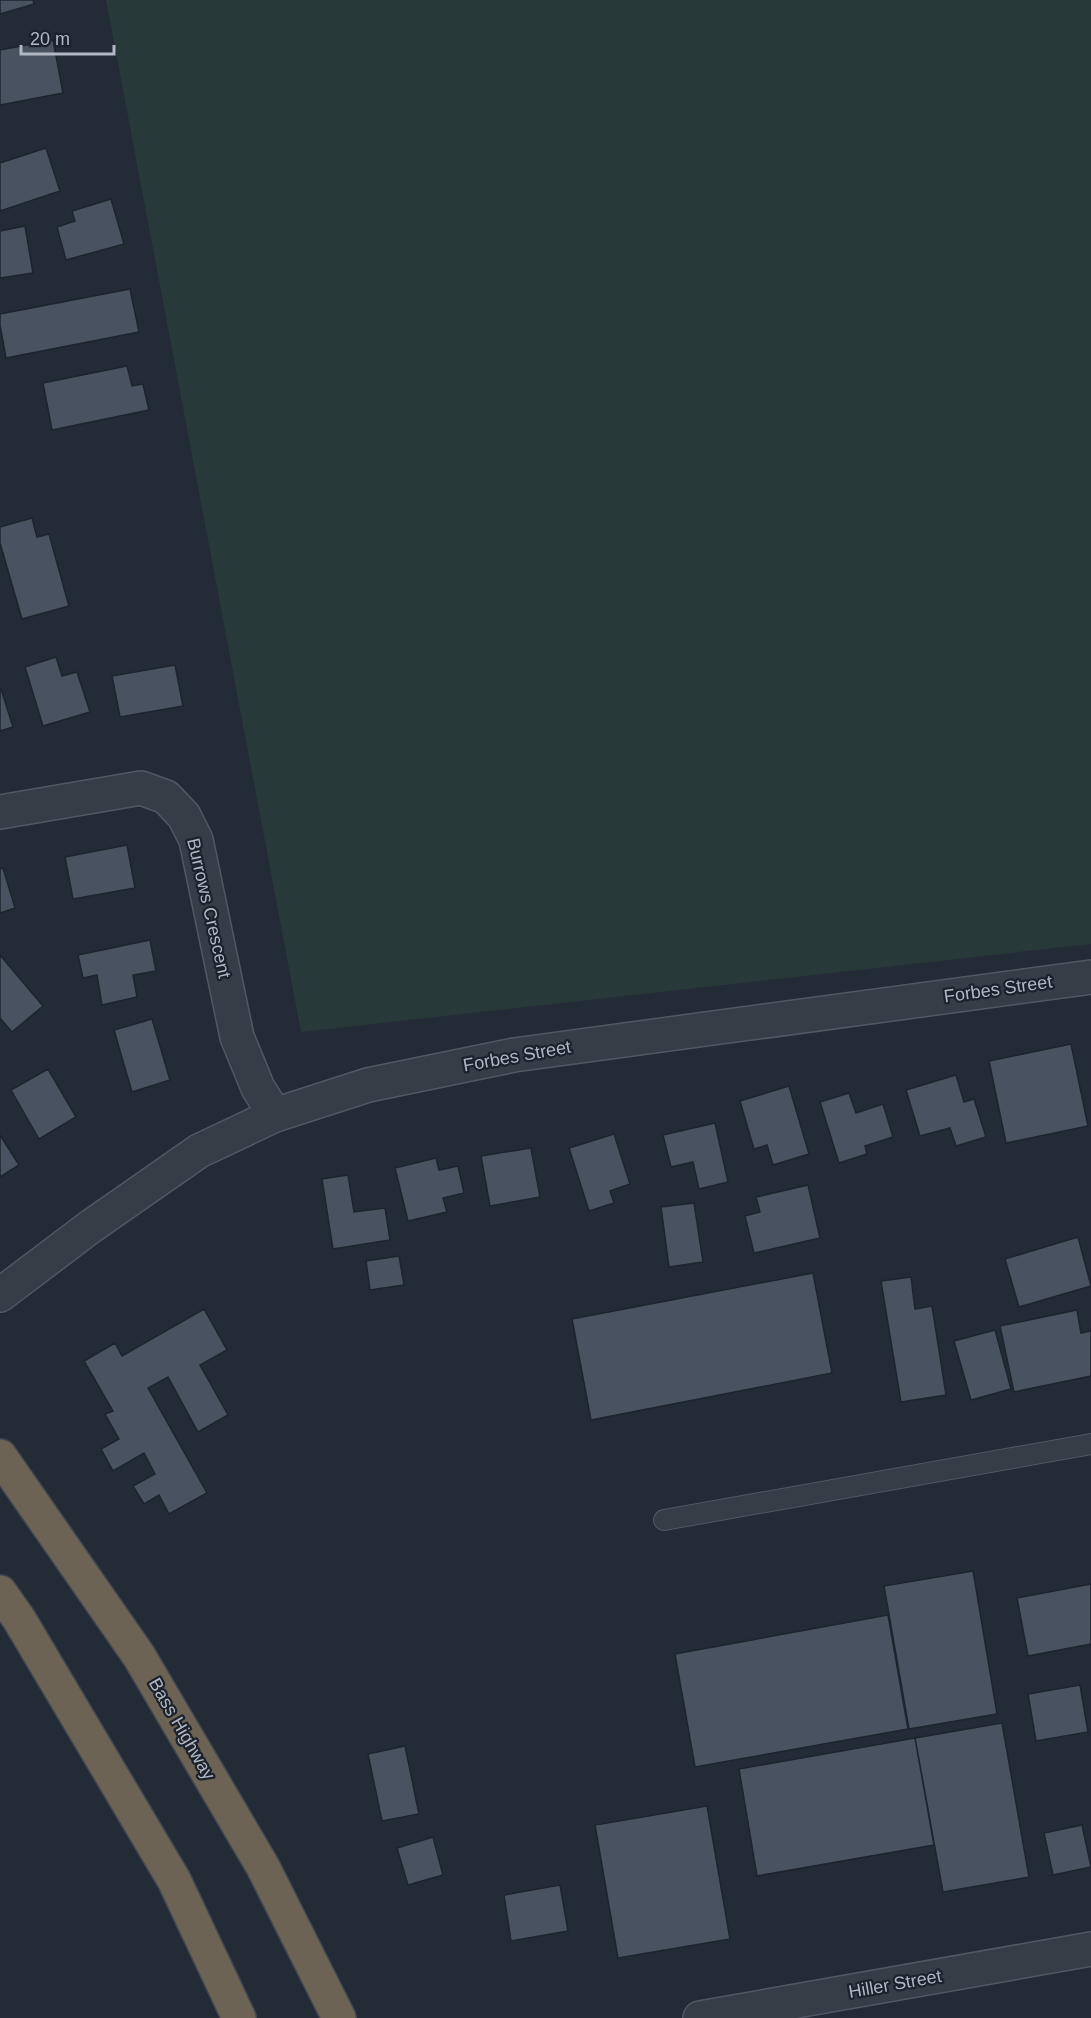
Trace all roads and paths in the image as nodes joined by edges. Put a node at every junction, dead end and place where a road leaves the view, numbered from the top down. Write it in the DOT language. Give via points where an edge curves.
graph roads {
  1 [pos="0,812"];
  2 [pos="1091,976"];
  3 [pos="275,1115"];
  4 [pos="0,1295"];
  5 [pos="1091,1444"];
  6 [pos="0,1456"];
  7 [pos="664,1520"];
  8 [pos="0,1592"];
  9 [pos="1091,1949"];
  10 [pos="239,2018"];
  11 [pos="339,2018"];
  12 [pos="700,2018"];
  1 -- 3 [label="street, Burrows Crescent" via="141,788 166,797 184,816 196,840 237,1037 258,1088"];
  2 -- 3 [label="street, Forbes Street" via="514,1055 368,1085"];
  3 -- 4 [label="street, Forbes Street" via="199,1151"];
  5 -- 7 [label="lane"];
  6 -- 11 [label="highway, Bass Highway" via="139,1656 263,1867"];
  8 -- 10 [label="highway" via="174,1880"];
  9 -- 12 [label="street, Hiller Street"];
}
